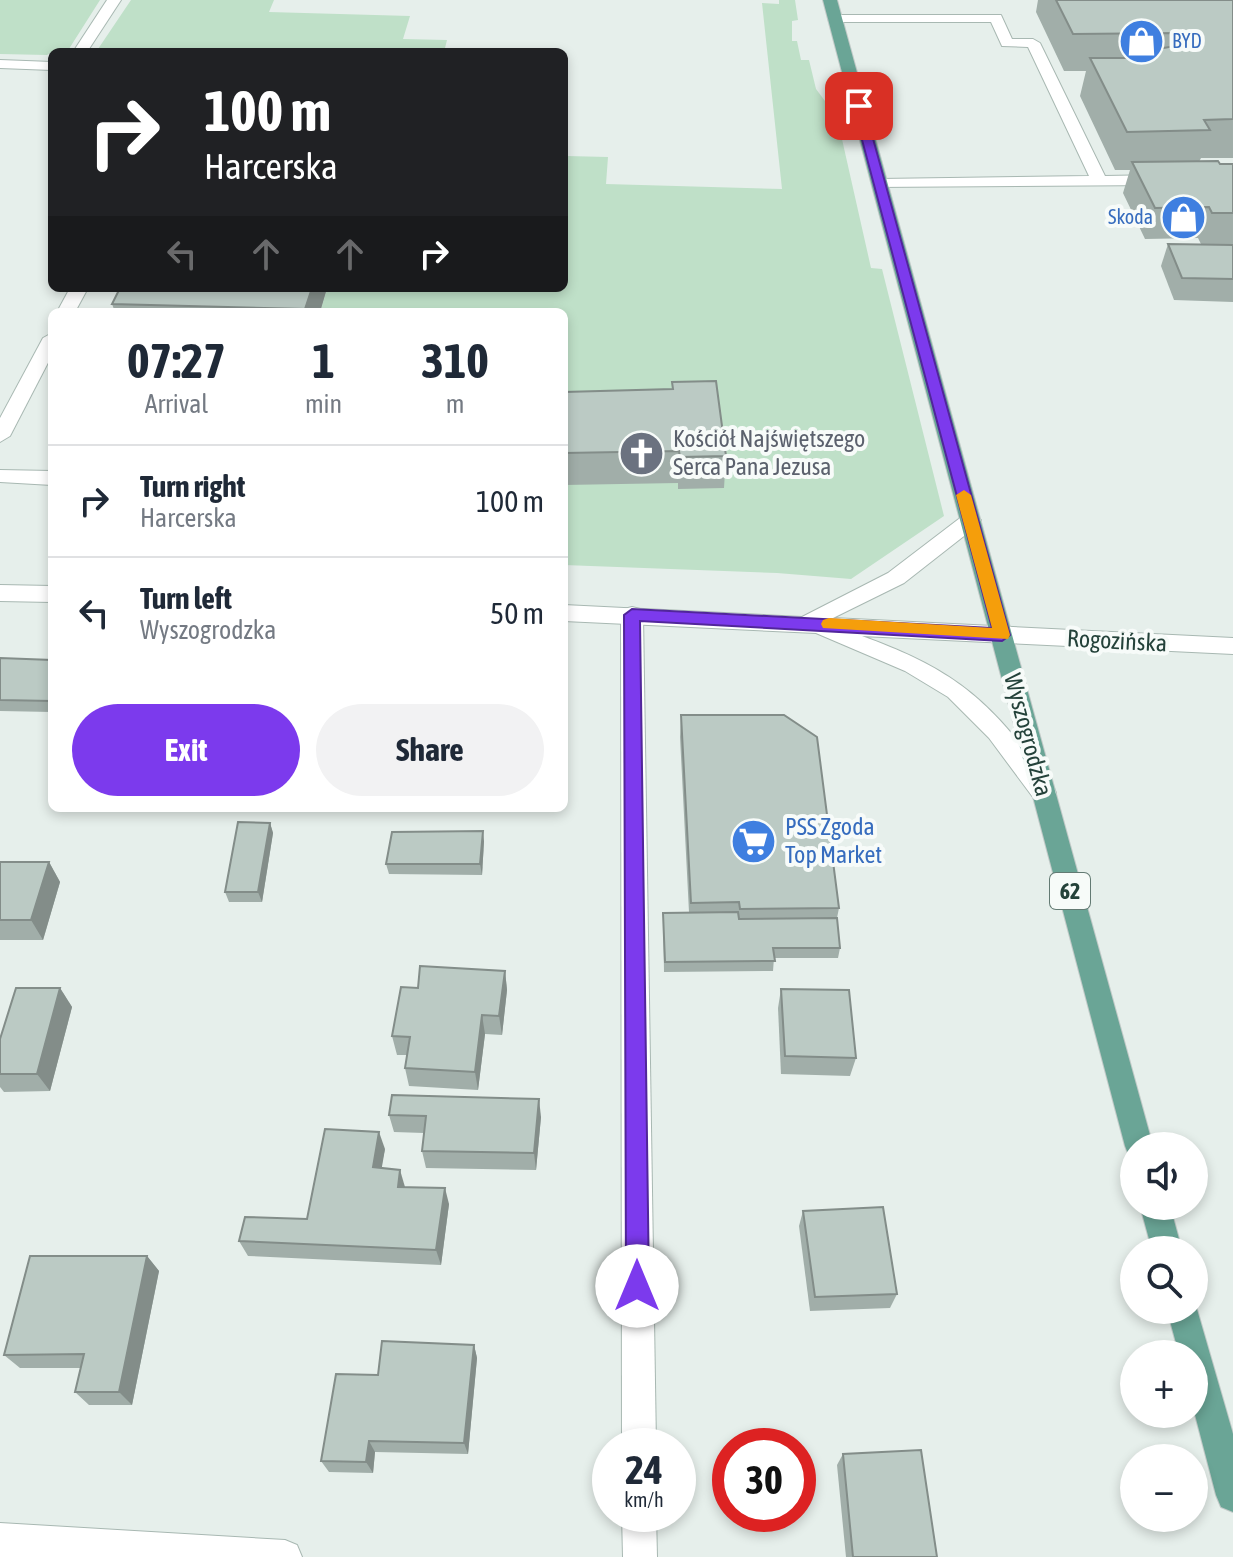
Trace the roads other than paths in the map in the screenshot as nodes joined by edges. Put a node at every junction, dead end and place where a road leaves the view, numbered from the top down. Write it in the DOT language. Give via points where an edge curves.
graph roads {
  1 [pos="114,0"];
  2 [pos="830,0"];
  3 [pos="835,19"];
  4 [pos="83,48"];
  5 [pos="0,64"];
  6 [pos="48,66"];
  7 [pos="1173,180"];
  8 [pos="1099,181"];
  9 [pos="880,184"];
  10 [pos="48,346"];
  11 [pos="0,436"];
  12 [pos="0,476"];
  13 [pos="48,478"];
  14 [pos="971,520"];
  15 [pos="0,593"];
  16 [pos="48,594"];
  17 [pos="568,613"];
  18 [pos="632,615"];
  19 [pos="806,622"];
  20 [pos="1002,635"];
  21 [pos="1233,646"];
  22 [pos="1044,793"];
  23 [pos="1135,1132"];
  24 [pos="1187,1324"];
  25 [pos="639,1428"];
  26 [pos="1233,1495"];
  27 [pos="639,1532"];
  28 [pos="0,1540"];
  29 [pos="285,1557"];
  30 [pos="640,1557"];
  1 -- 4 [label="street"];
  2 -- 3 [label="main road, Wyszogrodzka / 62"];
  3 -- 8 [label="street" via="996,18 1007,43 1033,43"];
  3 -- 9 [label="main road, Wyszogrodzka / 62"];
  5 -- 6 [label="street"];
  7 -- 8 [label="street"];
  8 -- 9 [label="street"];
  9 -- 14 [label="main road, Wyszogrodzka / 62"];
  10 -- 11 [label="street"];
  12 -- 13 [label="street"];
  14 -- 19 [label="street" via="896,578"];
  14 -- 20 [label="main road, Wyszogrodzka / 62"];
  15 -- 16 [label="street"];
  17 -- 18 [label="street, Rogozińska"];
  18 -- 19 [label="street, Rogozińska"];
  18 -- 25 [label="street"];
  19 -- 20 [label="street, Rogozińska"];
  19 -- 22 [label="street" via="942,681 1001,736"];
  20 -- 21 [label="street, Rogozińska"];
  20 -- 22 [label="main road, Wyszogrodzka / 62"];
  22 -- 23 [label="main road, Wyszogrodzka / 62"];
  24 -- 26 [label="main road"];
  27 -- 30 [label="street"];
  28 -- 29 [label="street"];
}
